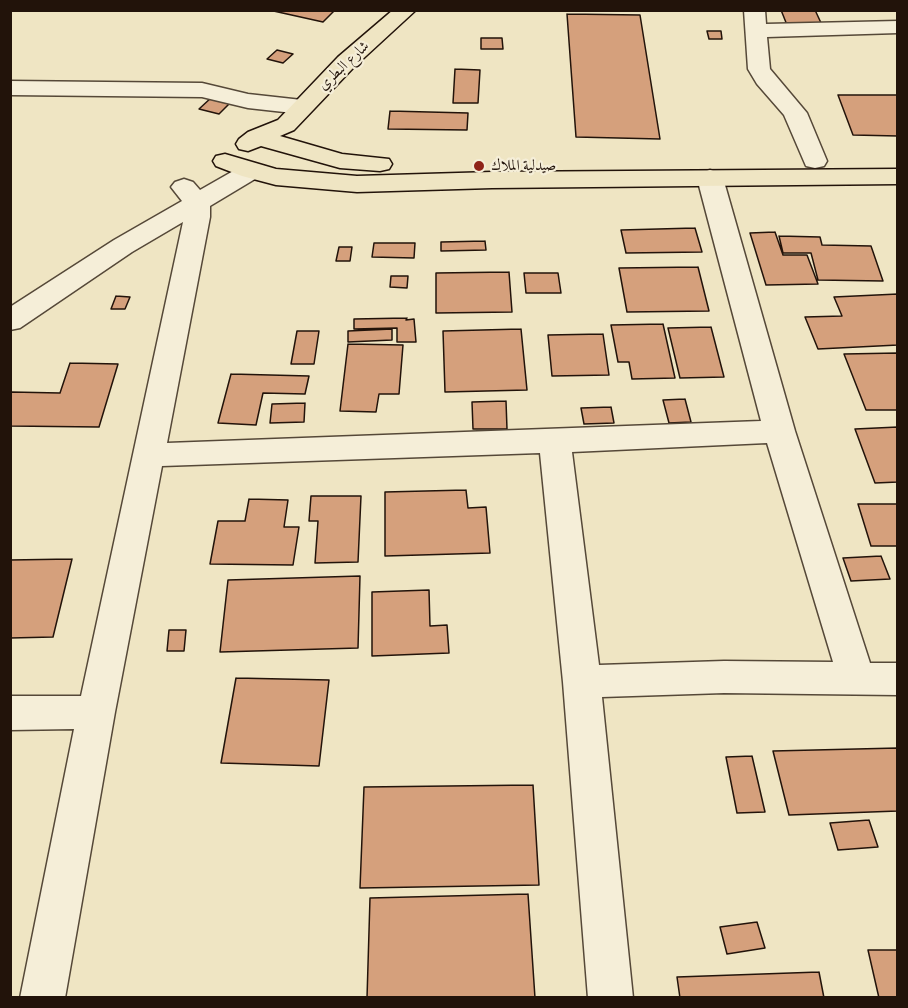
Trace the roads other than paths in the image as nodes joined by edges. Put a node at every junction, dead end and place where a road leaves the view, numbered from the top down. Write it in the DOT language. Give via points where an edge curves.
graph roads {
  1 [pos="406,10"];
  2 [pos="755,21"];
  3 [pos="897,27"];
  4 [pos="10,88"];
  5 [pos="302,107"];
  6 [pos="285,136"];
  7 [pos="897,160"];
  8 [pos="225,161"];
  9 [pos="815,161"];
  10 [pos="251,171"];
  11 [pos="897,176"];
  12 [pos="710,178"];
  13 [pos="190,195"];
  14 [pos="10,302"];
  15 [pos="10,321"];
  16 [pos="779,431"];
  17 [pos="555,441"];
  18 [pos="149,455"];
  19 [pos="856,677"];
  20 [pos="897,679"];
  21 [pos="582,682"];
  22 [pos="96,712"];
  23 [pos="10,713"];
  24 [pos="42,998"];
  25 [pos="611,998"];
  1 -- 5 [label="main road, شارع البطري"];
  2 -- 3 [label="street"];
  2 -- 9 [label="street" via="759,69 795,113"];
  4 -- 5 [label="street" via="202,90 248,101"];
  5 -- 6 [label="main road, شارع البطري"];
  6 -- 8 [label="main road" via="257,137"];
  6 -- 9 [label="main road" via="340,161 371,165"];
  6 -- 10 [label="main road, شارع البطري"];
  7 -- 9 [label="main road"];
  8 -- 10 [label="main road"];
  8 -- 13 [label="street"];
  10 -- 12 [label="main road" via="309,182 357,184"];
  10 -- 13 [label="street"];
  11 -- 12 [label="main road"];
  12 -- 16 [label="street"];
  13 -- 14 [label="street"];
  13 -- 15 [label="street" via="123,246"];
  13 -- 18 [label="street" via="193,238"];
  16 -- 17 [label="street"];
  16 -- 19 [label="street"];
  17 -- 18 [label="street"];
  17 -- 21 [label="street"];
  18 -- 22 [label="street"];
  19 -- 20 [label="street"];
  19 -- 21 [label="street"];
  21 -- 25 [label="street"];
  22 -- 23 [label="street"];
  22 -- 24 [label="street"];
}
